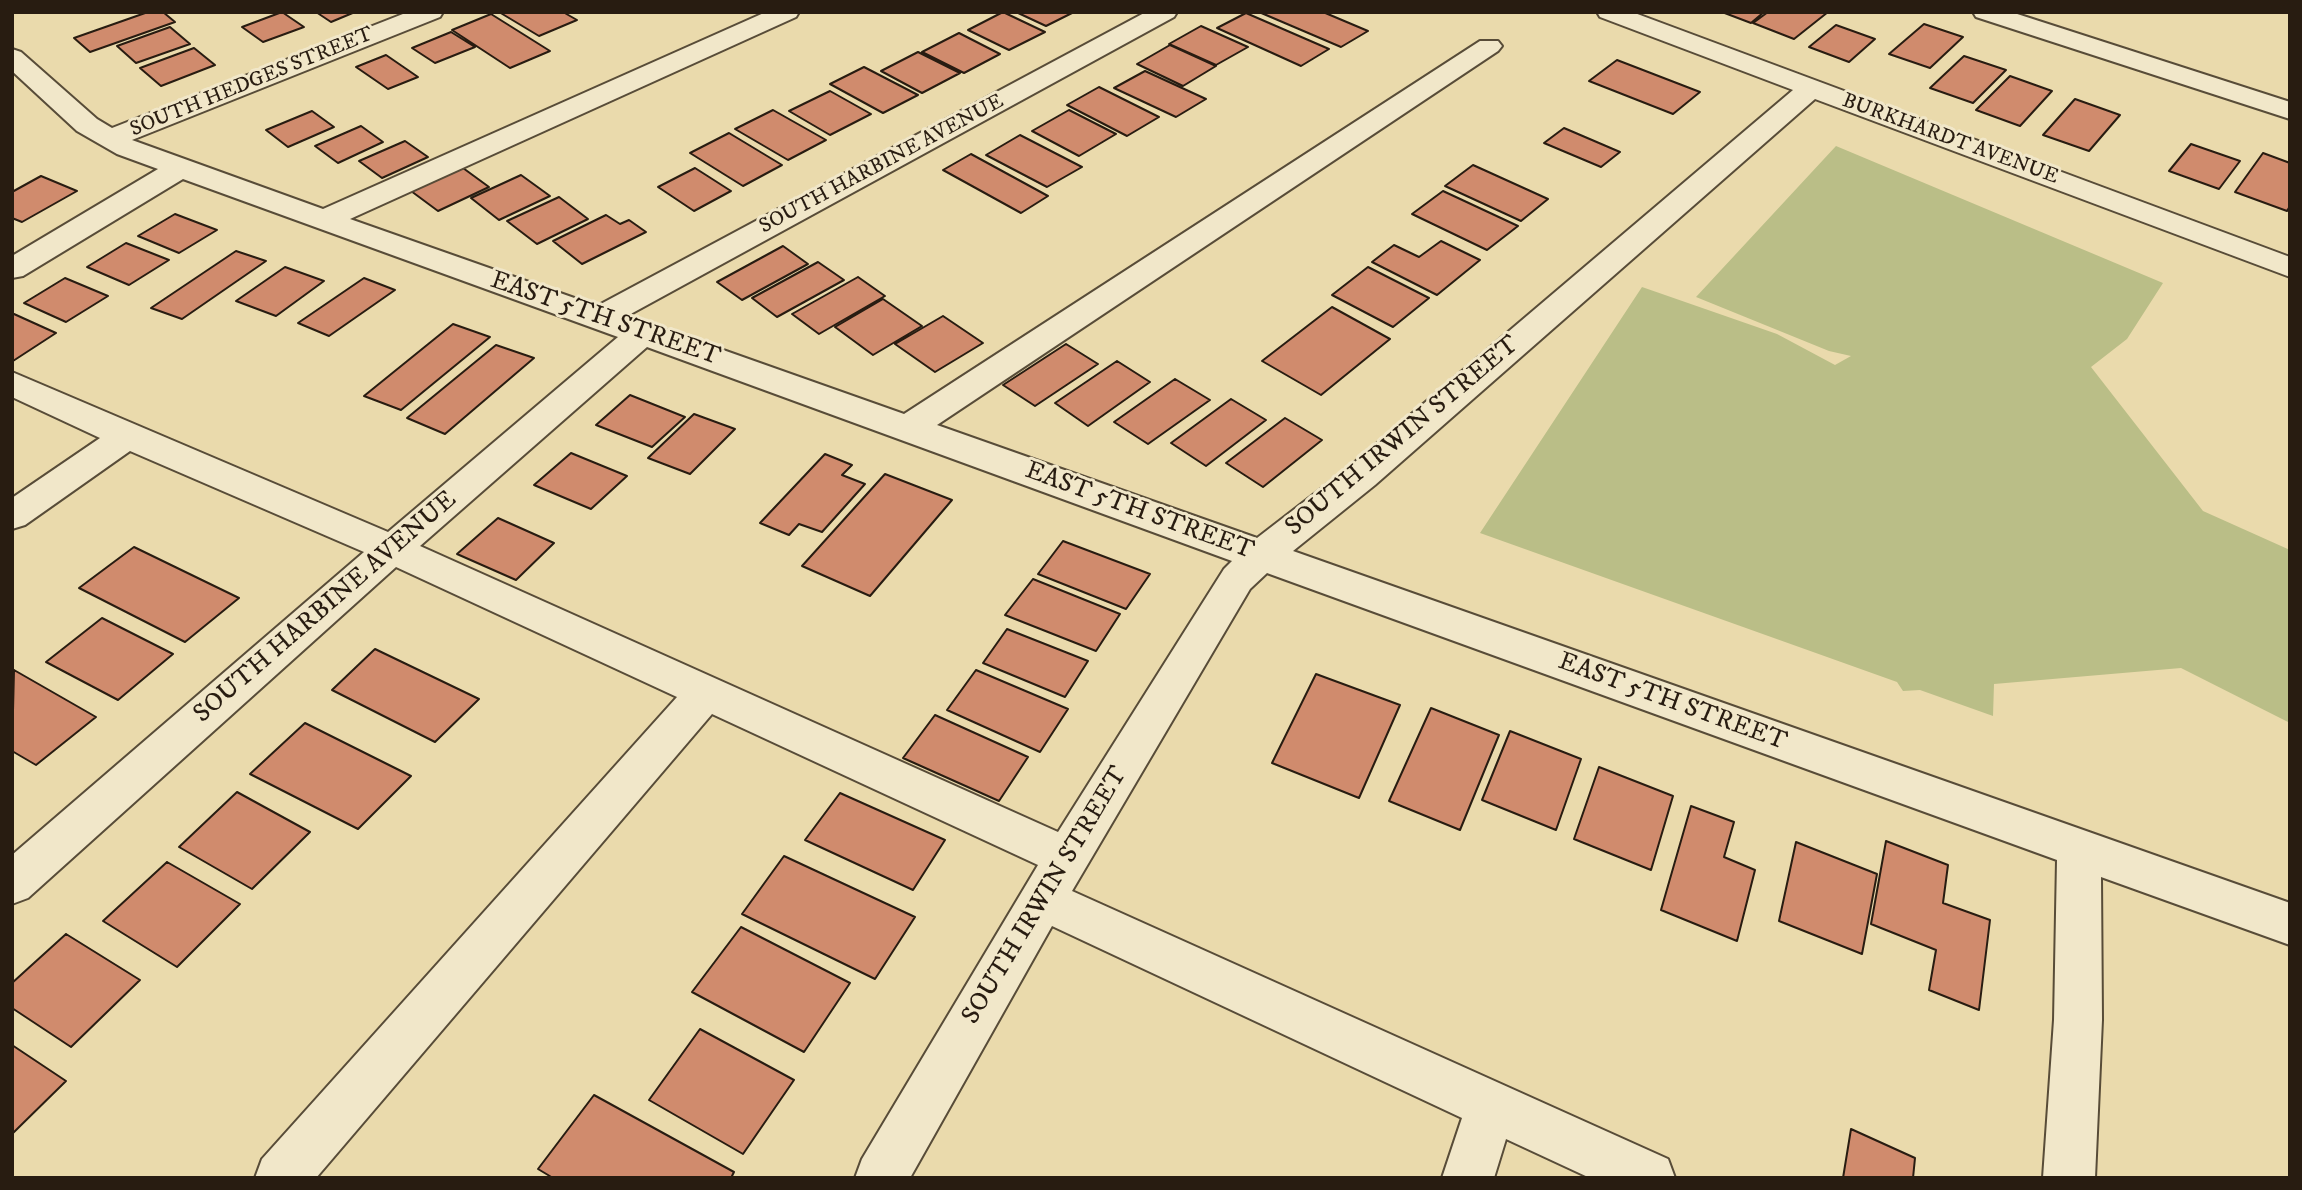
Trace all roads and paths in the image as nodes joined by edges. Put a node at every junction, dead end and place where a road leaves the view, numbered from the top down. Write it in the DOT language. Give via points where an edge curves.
graph roads {
  1 [pos="431,12"];
  2 [pos="788,12"];
  3 [pos="1165,12"];
  4 [pos="1609,12"];
  5 [pos="1985,12"];
  6 [pos="394,18"];
  7 [pos="1489,46"];
  8 [pos="12,57"];
  9 [pos="1811,88"];
  10 [pos="2290,111"];
  11 [pos="112,138"];
  12 [pos="180,169"];
  13 [pos="323,220"];
  14 [pos="2290,268"];
  15 [pos="12,270"];
  16 [pos="598,318"];
  17 [pos="642,334"];
  18 [pos="12,383"];
  19 [pos="908,428"];
  20 [pos="127,436"];
  21 [pos="12,516"];
  22 [pos="392,549"];
  23 [pos="1261,556"];
  24 [pos="706,692"];
  25 [pos="2078,848"];
  26 [pos="1067,857"];
  27 [pos="12,884"];
  28 [pos="1043,900"];
  29 [pos="2290,923"];
  30 [pos="1491,1106"];
  31 [pos="281,1178"];
  32 [pos="881,1178"];
  33 [pos="1468,1178"];
  34 [pos="1649,1178"];
  35 [pos="2069,1178"];
  1 -- 6 [label="street, SOUTH HEDGES STREET"];
  2 -- 13 [label="street"];
  3 -- 16 [label="street, SOUTH HARBINE AVENUE"];
  4 -- 9 [label="street, BURKHARDT AVENUE"];
  5 -- 10 [label="street"];
  6 -- 11 [label="street, SOUTH HEDGES STREET"];
  7 -- 19 [label="street"];
  8 -- 11 [label="street, EAST 5TH STREET" via="87,125"];
  9 -- 14 [label="street, BURKHARDT AVENUE"];
  9 -- 23 [label="street, SOUTH IRWIN STREET" via="1362,476"];
  11 -- 12 [label="street, EAST 5TH STREET"];
  12 -- 13 [label="street, EAST 5TH STREET"];
  12 -- 15 [label="street"];
  13 -- 16 [label="street, EAST 5TH STREET"];
  16 -- 17 [label="street, EAST 5TH STREET"];
  17 -- 19 [label="street, EAST 5TH STREET"];
  17 -- 22 [label="street, SOUTH HARBINE AVENUE"];
  18 -- 20 [label="street"];
  19 -- 23 [label="street, EAST 5TH STREET"];
  20 -- 21 [label="street"];
  20 -- 22 [label="street"];
  22 -- 24 [label="street"];
  22 -- 27 [label="street, SOUTH HARBINE AVENUE"];
  23 -- 25 [label="street, EAST 5TH STREET"];
  23 -- 26 [label="street, SOUTH IRWIN STREET" via="1237,579"];
  24 -- 26 [label="street"];
  24 -- 31 [label="street"];
  25 -- 29 [label="street, EAST 5TH STREET"];
  25 -- 35 [label="street" via="2078,1020"];
  26 -- 28 [label="street, SOUTH IRWIN STREET"];
  28 -- 30 [label="street"];
  28 -- 32 [label="street, SOUTH IRWIN STREET"];
  30 -- 33 [label="street"];
  30 -- 34 [label="street"];
}
